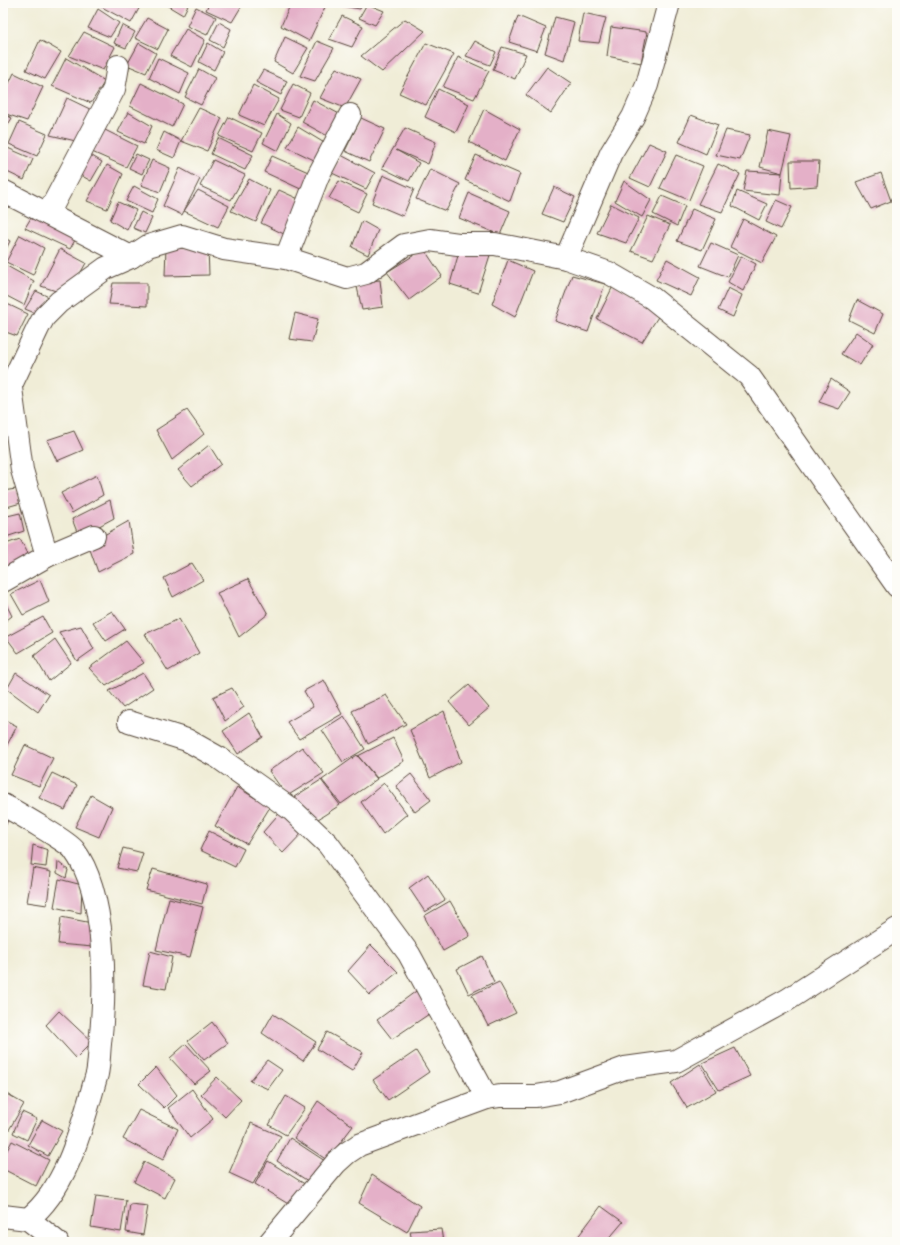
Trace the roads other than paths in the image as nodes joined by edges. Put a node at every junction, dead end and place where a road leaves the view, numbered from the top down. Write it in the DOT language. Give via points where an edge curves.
graph roads {
  1 [pos="669,3"];
  2 [pos="118,66"];
  3 [pos="350,115"];
  4 [pos="3,191"];
  5 [pos="48,214"];
  6 [pos="131,257"];
  7 [pos="286,258"];
  8 [pos="566,258"];
  9 [pos="7,395"];
  10 [pos="94,536"];
  11 [pos="47,556"];
  12 [pos="3,581"];
  13 [pos="897,586"];
  14 [pos="129,722"];
  15 [pos="3,805"];
  16 [pos="897,930"];
  17 [pos="487,1098"];
  18 [pos="3,1216"];
  19 [pos="28,1218"];
  20 [pos="57,1242"];
  21 [pos="270,1242"];
  1 -- 8 [label="street" via="647,86 633,117 611,153"];
  2 -- 5 [label="street" via="114,89"];
  3 -- 7 [label="street" via="318,176"];
  4 -- 5 [label="street"];
  5 -- 6 [label="street"];
  6 -- 7 [label="street" via="148,246 182,236 224,249"];
  6 -- 9 [label="street" via="106,268 58,302 44,317"];
  7 -- 8 [label="street" via="347,278 366,273 404,245 430,240 458,244 495,244"];
  8 -- 13 [label="street" via="609,272 652,298 749,376"];
  9 -- 11 [label="street" via="22,470"];
  10 -- 11 [label="street"];
  11 -- 12 [label="street"];
  14 -- 17 [label="street" via="187,740 219,758 292,810 328,844 409,954"];
  15 -- 19 [label="street" via="74,848 86,869 100,922 104,978 97,1073 82,1126 56,1185 39,1210"];
  16 -- 17 [label="street" via="787,1000 676,1061 625,1068 560,1092 536,1096"];
  17 -- 21 [label="street" via="359,1144 336,1164"];
  18 -- 19 [label="street"];
  19 -- 20 [label="street"];
}
